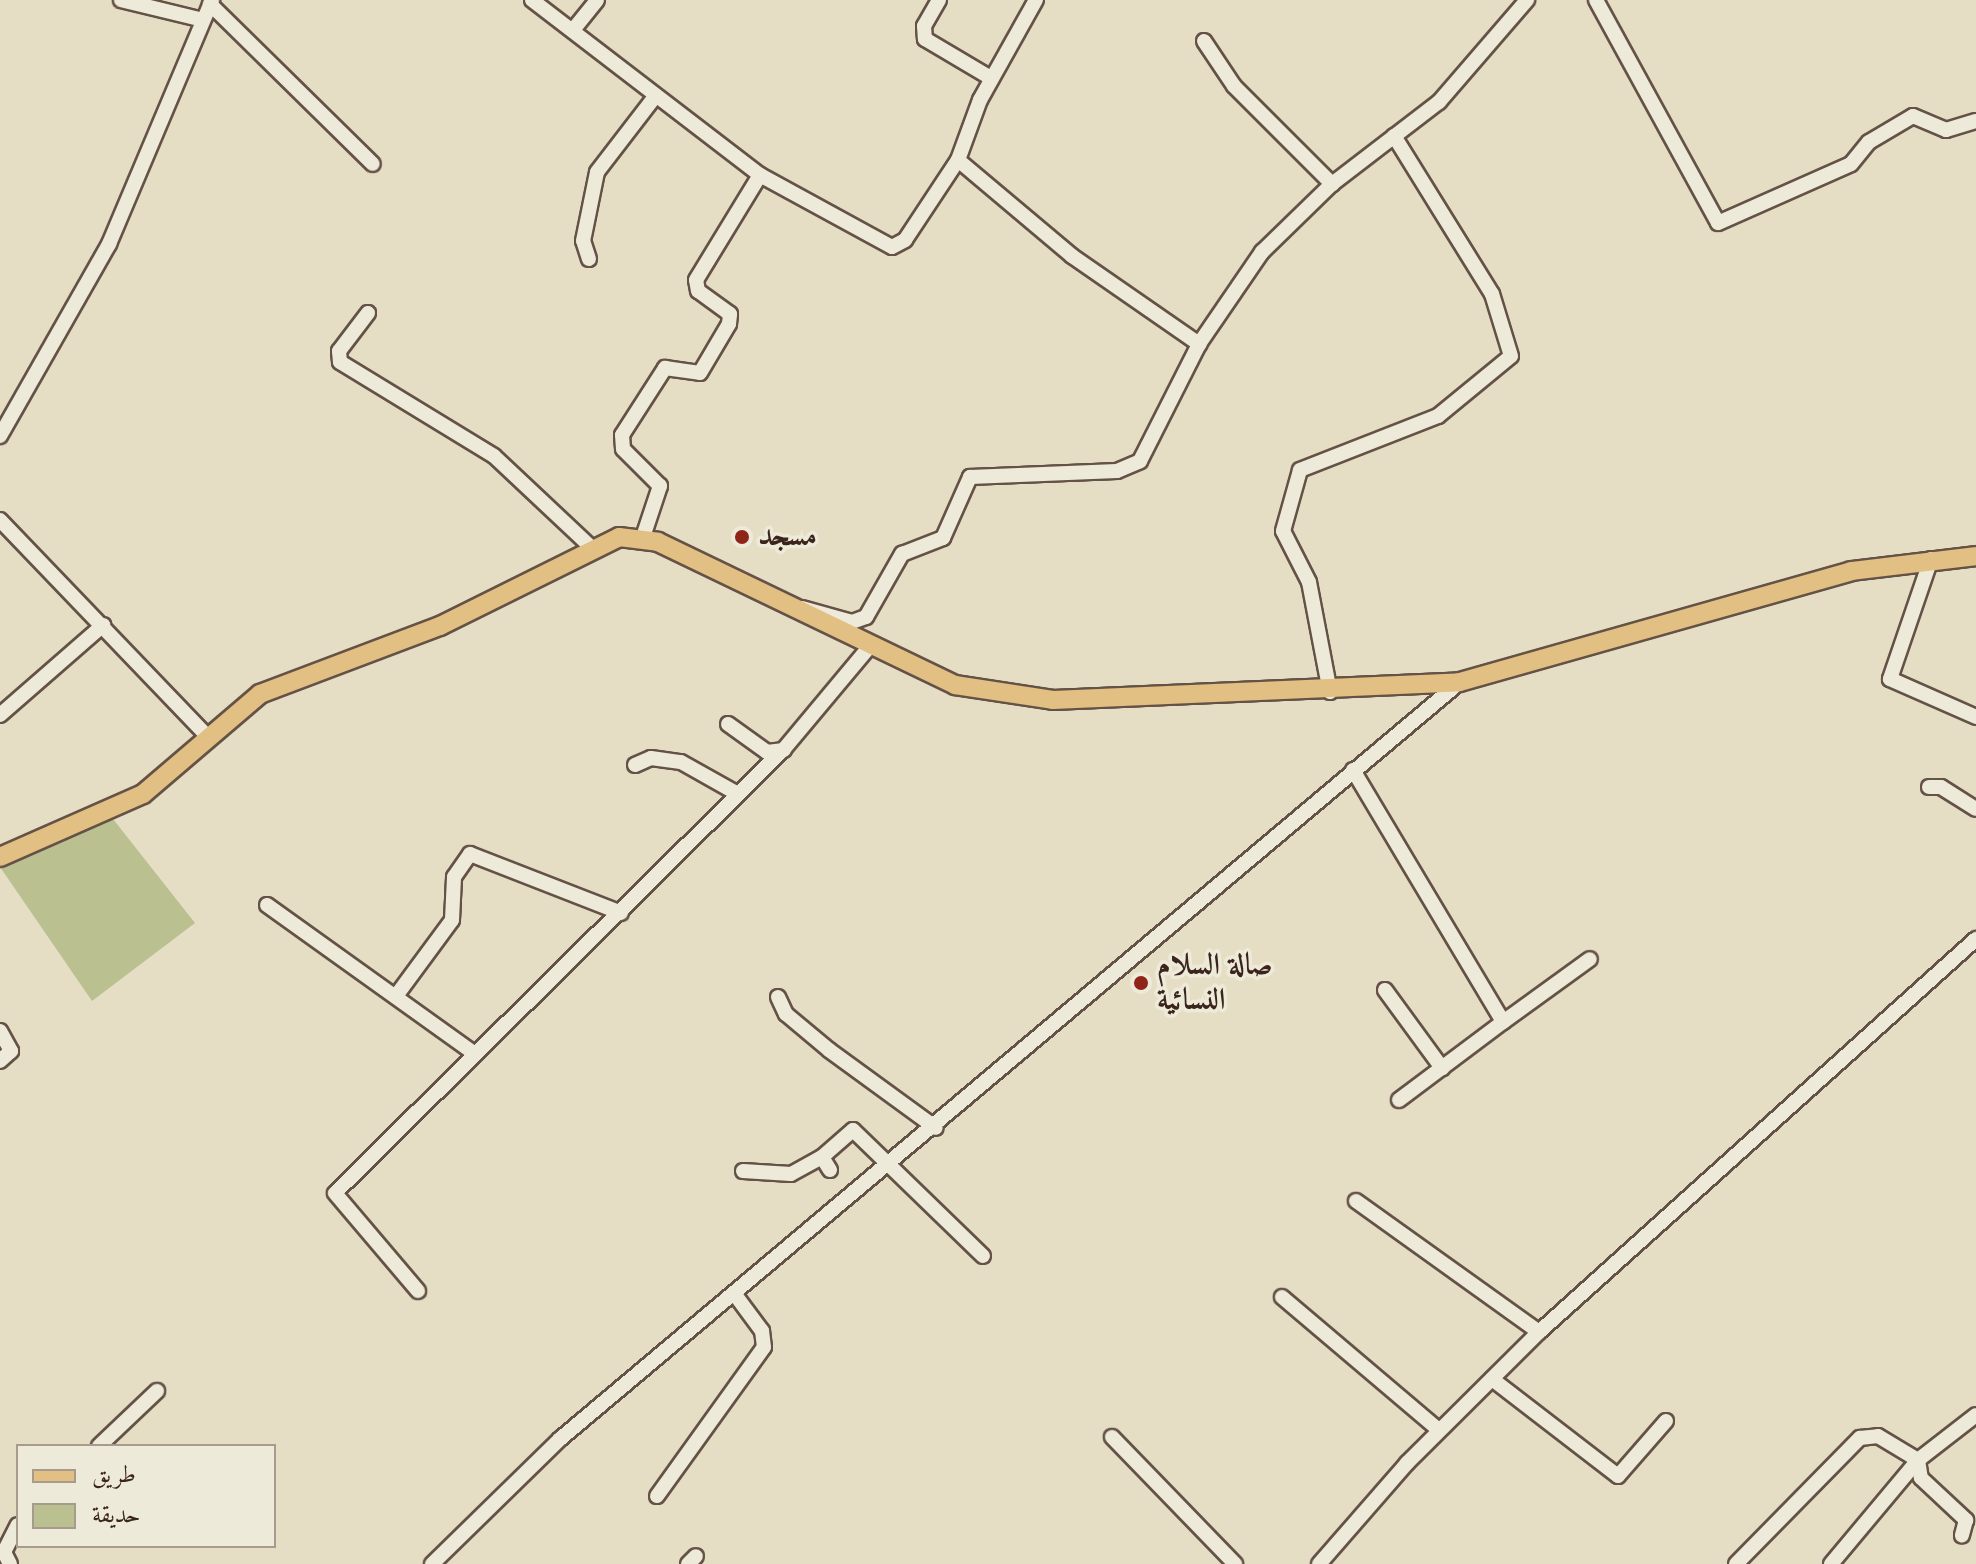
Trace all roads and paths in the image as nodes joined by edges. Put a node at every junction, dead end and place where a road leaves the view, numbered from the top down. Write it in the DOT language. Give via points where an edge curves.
graph roads {
  1 [pos="121,0"];
  2 [pos="532,0"];
  3 [pos="597,0"];
  4 [pos="939,0"];
  5 [pos="1036,0"];
  6 [pos="1527,0"];
  7 [pos="1596,0"];
  8 [pos="211,2"];
  9 [pos="203,20"];
  10 [pos="573,30"];
  11 [pos="1204,41"];
  12 [pos="991,78"];
  13 [pos="654,98"];
  14 [pos="1976,121"];
  15 [pos="1394,136"];
  16 [pos="958,160"];
  17 [pos="373,164"];
  18 [pos="760,175"];
  19 [pos="1332,184"];
  20 [pos="589,259"];
  21 [pos="368,313"];
  22 [pos="1199,344"];
  23 [pos="0,436"];
  24 [pos="0,520"];
  25 [pos="643,537"];
  26 [pos="592,548"];
  27 [pos="1976,556"];
  28 [pos="1931,559"];
  29 [pos="793,608"];
  30 [pos="103,625"];
  31 [pos="870,646"];
  32 [pos="1460,682"];
  33 [pos="1330,692"];
  34 [pos="0,715"];
  35 [pos="1976,717"];
  36 [pos="728,724"];
  37 [pos="208,737"];
  38 [pos="784,749"];
  39 [pos="635,765"];
  40 [pos="1353,770"];
  41 [pos="1929,787"];
  42 [pos="738,794"];
  43 [pos="1976,809"];
  44 [pos="0,857"];
  45 [pos="267,905"];
  46 [pos="621,913"];
  47 [pos="1976,939"];
  48 [pos="1590,959"];
  49 [pos="1385,990"];
  50 [pos="396,996"];
  51 [pos="778,997"];
  52 [pos="1503,1022"];
  53 [pos="0,1031"];
  54 [pos="474,1053"];
  55 [pos="0,1061"];
  56 [pos="1442,1068"];
  57 [pos="1399,1100"];
  58 [pos="936,1128"];
  59 [pos="889,1167"];
  60 [pos="743,1171"];
  61 [pos="1356,1201"];
  62 [pos="983,1256"];
  63 [pos="418,1291"];
  64 [pos="736,1296"];
  65 [pos="1282,1297"];
  66 [pos="1539,1332"];
  67 [pos="1492,1379"];
  68 [pos="157,1391"];
  69 [pos="1976,1415"];
  70 [pos="1666,1421"];
  71 [pos="1439,1430"];
  72 [pos="1112,1437"];
  73 [pos="101,1444"];
  74 [pos="1918,1460"];
  75 [pos="657,1496"];
  76 [pos="16,1528"];
  77 [pos="1962,1535"];
  78 [pos="2,1551"];
  79 [pos="10,1564"];
  80 [pos="432,1564"];
  81 [pos="1235,1564"];
  82 [pos="1319,1564"];
  83 [pos="1736,1564"];
  84 [pos="1831,1564"];
  1 -- 9 [label="street"];
  2 -- 10 [label="street"];
  3 -- 10 [label="street"];
  4 -- 12 [label="street" via="925,39"];
  5 -- 12 [label="street"];
  6 -- 15 [label="street" via="1454,88"];
  7 -- 14 [label="street" via="1718,223 1851,164 1869,142 1913,116 1946,130"];
  8 -- 9 [label="street"];
  8 -- 17 [label="street"];
  9 -- 23 [label="street" via="109,244"];
  10 -- 13 [label="street"];
  11 -- 19 [label="street" via="1234,86"];
  12 -- 16 [label="street"];
  13 -- 18 [label="street"];
  13 -- 20 [label="street" via="597,172 583,241"];
  15 -- 19 [label="street"];
  15 -- 33 [label="street" via="1492,294 1511,356 1438,416 1300,470 1283,531 1309,582"];
  16 -- 18 [label="street" via="905,240 892,247"];
  16 -- 22 [label="street" via="1072,256"];
  18 -- 25 [label="street" via="696,280 698,291 730,314 729,324 700,373 665,368 622,435 623,449 660,486"];
  19 -- 22 [label="street" via="1262,252"];
  21 -- 26 [label="street" via="339,351 340,362 494,456"];
  22 -- 29 [label="street" via="1147,453 1131,468 970,477 948,532 902,554 866,617 852,622"];
  24 -- 30 [label="street"];
  25 -- 26 [label="main road"];
  25 -- 29 [label="main road"];
  26 -- 37 [label="main road" via="440,626 260,694"];
  27 -- 28 [label="main road"];
  28 -- 32 [label="main road" via="1840,574"];
  28 -- 35 [label="street" via="1890,679"];
  29 -- 31 [label="main road"];
  30 -- 34 [label="street"];
  30 -- 37 [label="street"];
  31 -- 33 [label="main road" via="948,682 1010,698"];
  31 -- 38 [label="street"];
  32 -- 33 [label="main road"];
  32 -- 40 [label="street"];
  36 -- 38 [label="street" via="767,752"];
  37 -- 44 [label="main road" via="143,794"];
  38 -- 42 [label="street"];
  39 -- 42 [label="street" via="651,758 681,762"];
  40 -- 52 [label="street"];
  40 -- 58 [label="street"];
  41 -- 43 [label="street" via="1941,787"];
  42 -- 46 [label="street"];
  45 -- 50 [label="street"];
  46 -- 50 [label="street" via="470,854 454,877 452,920"];
  46 -- 54 [label="street"];
  47 -- 66 [label="street"];
  48 -- 52 [label="street"];
  49 -- 56 [label="street"];
  50 -- 54 [label="street"];
  51 -- 58 [label="street" via="786,1014 829,1050"];
  52 -- 56 [label="street"];
  53 -- 55 [label="street" via="11,1051"];
  54 -- 63 [label="street" via="334,1196"];
  56 -- 57 [label="street"];
  58 -- 59 [label="street"];
  59 -- 60 [label="street" via="853,1130 826,1163 791,1174"];
  59 -- 62 [label="street"];
  59 -- 64 [label="street"];
  61 -- 66 [label="street"];
  64 -- 75 [label="street" via="762,1331 764,1347"];
  64 -- 80 [label="street" via="550,1447"];
  65 -- 71 [label="street"];
  66 -- 67 [label="street"];
  67 -- 70 [label="street" via="1618,1476"];
  67 -- 71 [label="street"];
  68 -- 73 [label="street"];
  69 -- 74 [label="street"];
  71 -- 82 [label="street"];
  72 -- 81 [label="street"];
  74 -- 77 [label="street" via="1915,1471 1966,1520"];
  74 -- 83 [label="street" via="1878,1436 1860,1438"];
  74 -- 84 [label="street"];
  76 -- 78 [label="street"];
  78 -- 79 [label="street"];
}
